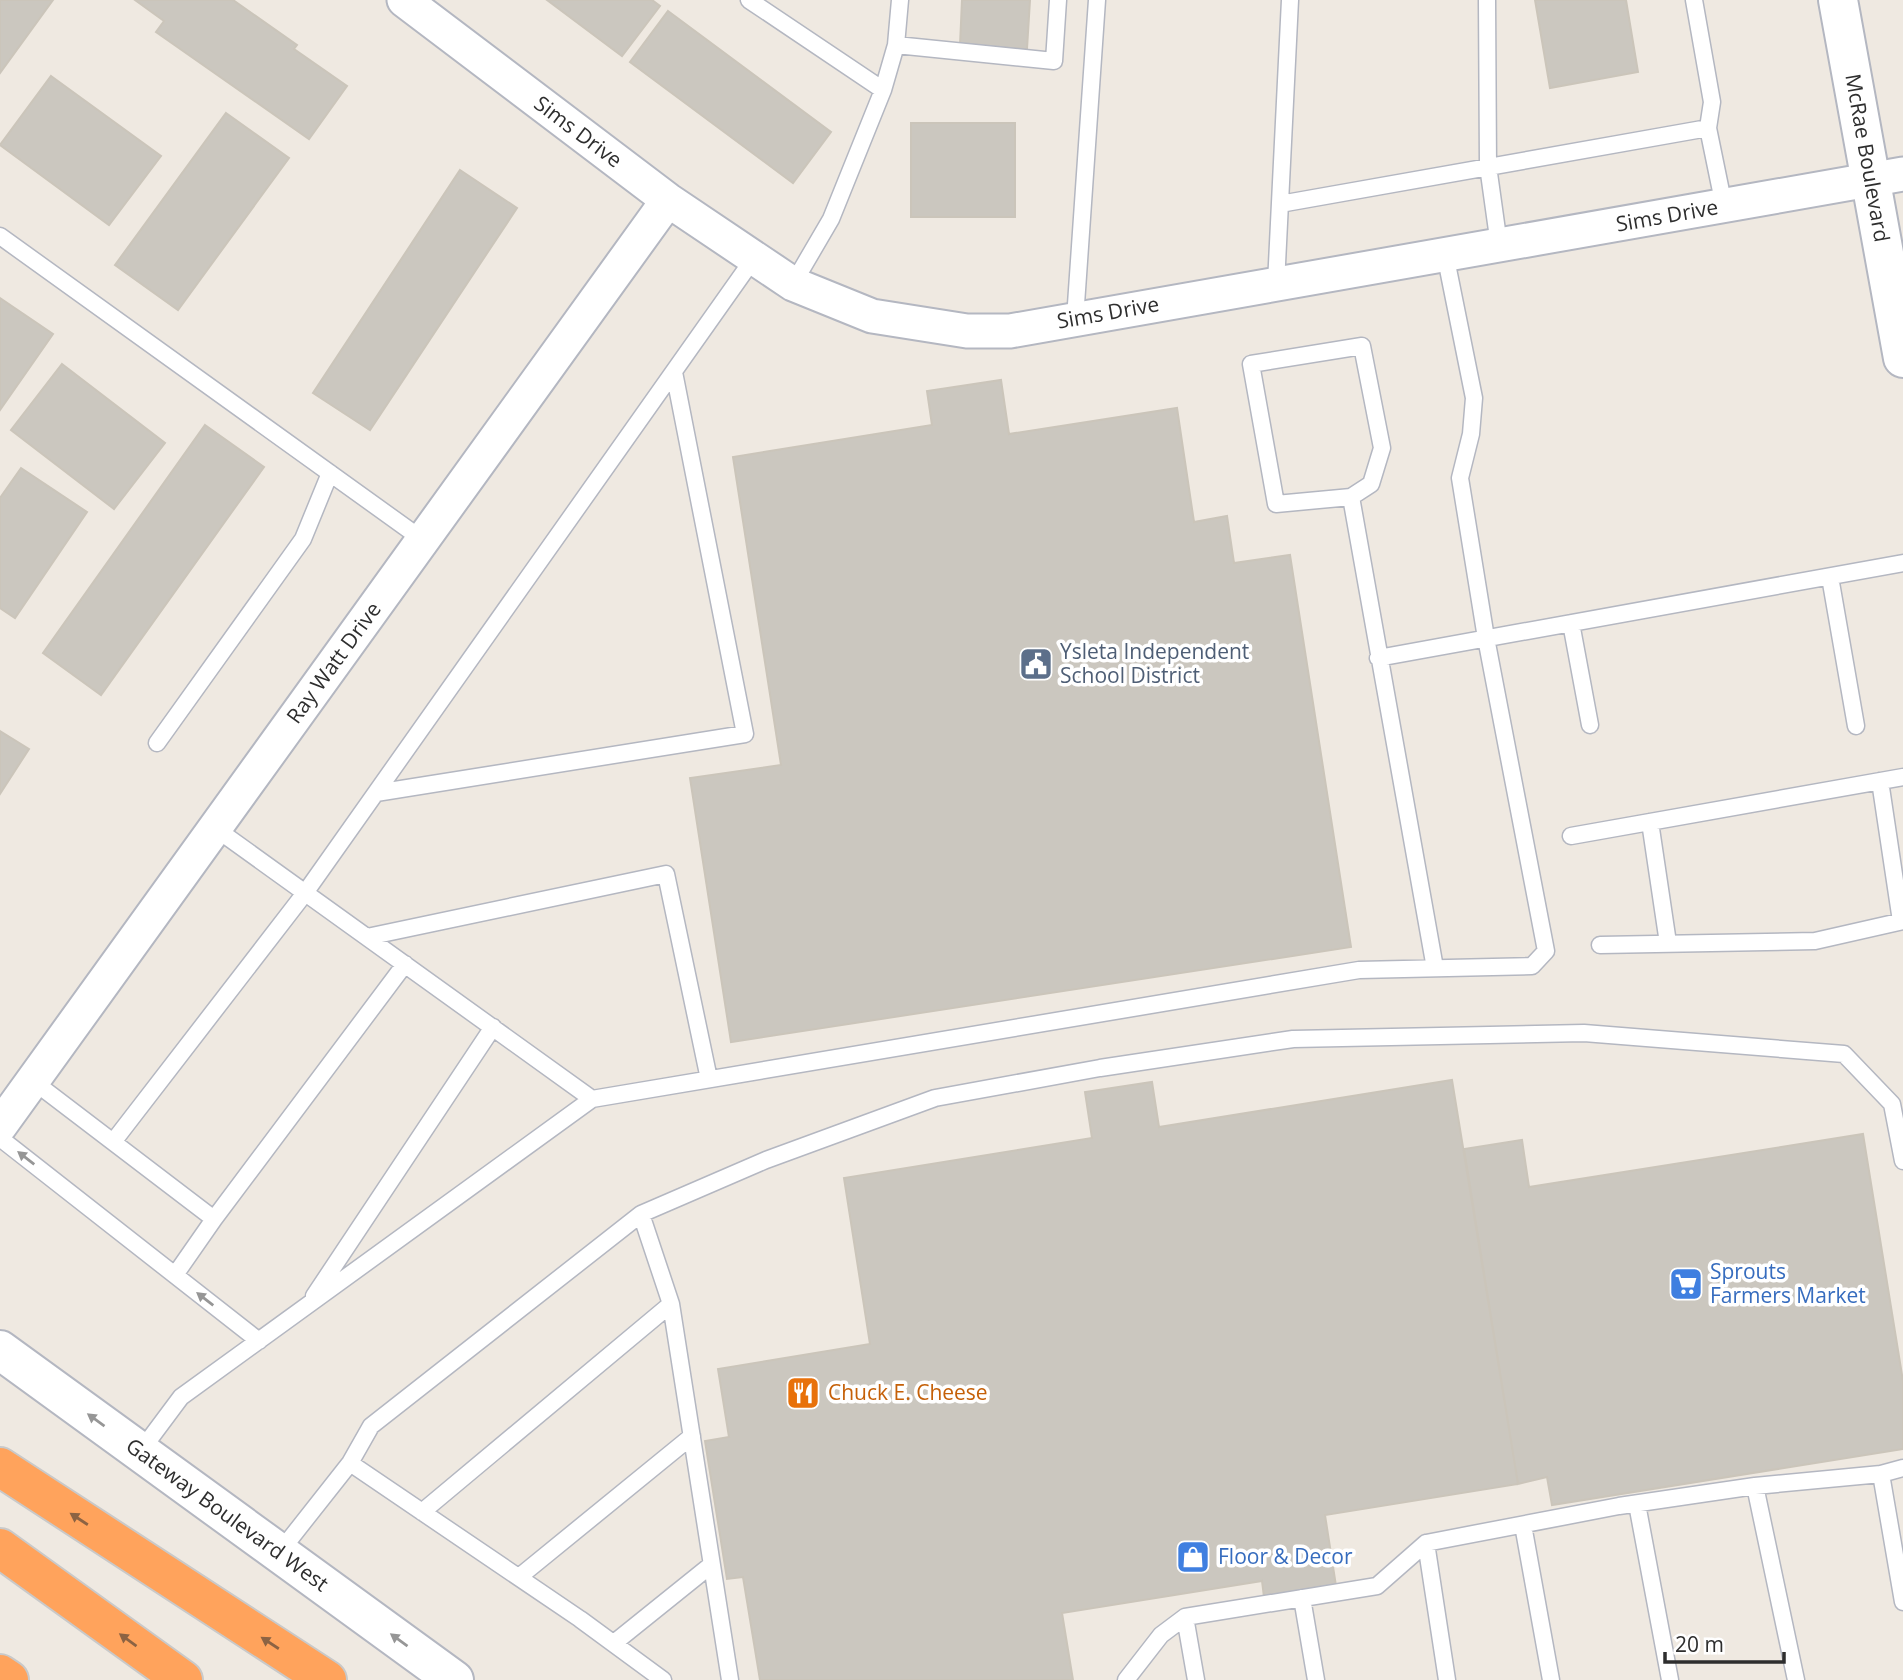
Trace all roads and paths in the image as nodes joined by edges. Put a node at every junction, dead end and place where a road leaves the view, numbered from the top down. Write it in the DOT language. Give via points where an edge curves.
graph roads {
  1 [pos="404,0"];
  2 [pos="750,0"];
  3 [pos="900,0"];
  4 [pos="1058,0"];
  5 [pos="1097,0"];
  6 [pos="1290,0"];
  7 [pos="1487,0"];
  8 [pos="1694,0"];
  9 [pos="1838,0"];
  10 [pos="896,45"];
  11 [pos="883,90"];
  12 [pos="1708,128"];
  13 [pos="1488,166"];
  14 [pos="1887,177"];
  15 [pos="668,200"];
  16 [pos="1280,204"];
  17 [pos="1724,205"];
  18 [pos="0,236"];
  19 [pos="1499,245"];
  20 [pos="1445,254"];
  21 [pos="754,258"];
  22 [pos="793,284"];
  23 [pos="1276,284"];
  24 [pos="1075,319"];
  25 [pos="1903,358"];
  26 [pos="674,372"];
  27 [pos="330,473"];
  28 [pos="1351,497"];
  29 [pos="423,540"];
  30 [pos="1903,563"];
  31 [pos="1830,577"];
  32 [pos="1571,623"];
  33 [pos="1486,638"];
  34 [pos="1378,658"];
  35 [pos="1590,725"];
  36 [pos="1856,726"];
  37 [pos="157,743"];
  38 [pos="1903,777"];
  39 [pos="1880,781"];
  40 [pos="376,793"];
  41 [pos="1650,821"];
  42 [pos="215,828"];
  43 [pos="1571,836"];
  44 [pos="306,893"];
  45 [pos="1902,921"];
  46 [pos="366,937"];
  47 [pos="1668,943"];
  48 [pos="1600,945"];
  49 [pos="405,964"];
  50 [pos="1435,968"];
  51 [pos="493,1027"];
  52 [pos="709,1079"];
  53 [pos="33,1081"];
  54 [pos="592,1099"];
  55 [pos="0,1126"];
  56 [pos="0,1138"];
  57 [pos="113,1142"];
  58 [pos="1903,1161"];
  59 [pos="641,1214"];
  60 [pos="214,1219"];
  61 [pos="175,1275"];
  62 [pos="671,1304"];
  63 [pos="308,1305"];
  64 [pos="258,1341"];
  65 [pos="0,1350"];
  66 [pos="692,1436"];
  67 [pos="140,1452"];
  68 [pos="349,1463"];
  69 [pos="0,1467"];
  70 [pos="1903,1468"];
  71 [pos="1881,1474"];
  72 [pos="1755,1486"];
  73 [pos="1637,1504"];
  74 [pos="422,1512"];
  75 [pos="1523,1525"];
  76 [pos="1426,1543"];
  77 [pos="0,1548"];
  78 [pos="279,1553"];
  79 [pos="711,1565"];
  80 [pos="519,1577"];
  81 [pos="1301,1598"];
  82 [pos="1903,1602"];
  83 [pos="1185,1617"];
  84 [pos="614,1643"];
  85 [pos="0,1674"];
  86 [pos="9,1680"];
  87 [pos="183,1680"];
  88 [pos="327,1680"];
  89 [pos="454,1680"];
  90 [pos="663,1680"];
  91 [pos="730,1680"];
  92 [pos="1126,1680"];
  93 [pos="1196,1680"];
  94 [pos="1316,1680"];
  95 [pos="1447,1680"];
  96 [pos="1551,1680"];
  97 [pos="1670,1680"];
  98 [pos="1796,1680"];
  1 -- 15 [label="street, Sims Drive"];
  2 -- 11 [label="lane"];
  3 -- 10 [label="lane"];
  4 -- 10 [label="lane" via="1055,61"];
  5 -- 24 [label="lane"];
  6 -- 16 [label="lane"];
  7 -- 13 [label="lane"];
  8 -- 12 [label="lane" via="1713,102"];
  9 -- 14 [label="main road, McRae Boulevard"];
  10 -- 11 [label="lane"];
  11 -- 22 [label="lane" via="831,219"];
  12 -- 13 [label="lane"];
  12 -- 17 [label="lane"];
  13 -- 16 [label="lane"];
  13 -- 19 [label="lane"];
  14 -- 17 [label="street, Sims Drive"];
  14 -- 25 [label="main road, McRae Boulevard"];
  15 -- 21 [label="street, Sims Drive"];
  15 -- 29 [label="street, Ray Watt Drive"];
  16 -- 23 [label="lane"];
  17 -- 19 [label="street, Sims Drive"];
  18 -- 27 [label="lane"];
  19 -- 20 [label="street, Sims Drive"];
  20 -- 23 [label="street, Sims Drive"];
  20 -- 33 [label="lane" via="1475,398 1460,478"];
  21 -- 22 [label="street, Sims Drive"];
  21 -- 26 [label="lane"];
  22 -- 24 [label="street, Sims Drive" via="872,316 925,326 1010,331"];
  23 -- 24 [label="street, Sims Drive"];
  26 -- 40 [label="lane"];
  26 -- 40 [label="lane" via="745,733"];
  27 -- 29 [label="lane"];
  27 -- 37 [label="lane" via="303,539"];
  28 -- 28 [label="lane" via="1276,504 1251,364 1362,346 1382,448 1371,484"];
  28 -- 34 [label="lane"];
  29 -- 42 [label="street, Ray Watt Drive"];
  30 -- 31 [label="lane"];
  31 -- 32 [label="lane"];
  31 -- 36 [label="lane"];
  32 -- 33 [label="lane"];
  32 -- 35 [label="lane"];
  33 -- 34 [label="lane"];
  33 -- 50 [label="lane" via="1546,951 1532,966"];
  34 -- 50 [label="lane"];
  38 -- 39 [label="lane"];
  39 -- 41 [label="lane"];
  39 -- 45 [label="lane"];
  40 -- 44 [label="lane"];
  41 -- 43 [label="lane"];
  41 -- 47 [label="lane"];
  42 -- 44 [label="lane"];
  42 -- 53 [label="street, Ray Watt Drive"];
  44 -- 46 [label="lane"];
  44 -- 57 [label="lane"];
  45 -- 47 [label="lane" via="1815,941"];
  46 -- 49 [label="lane"];
  46 -- 52 [label="lane" via="666,874"];
  47 -- 48 [label="lane"];
  49 -- 51 [label="lane"];
  49 -- 60 [label="lane"];
  50 -- 52 [label="lane" via="1359,970"];
  51 -- 54 [label="lane"];
  51 -- 63 [label="lane"];
  52 -- 54 [label="lane"];
  53 -- 55 [label="street, Ray Watt Drive"];
  53 -- 57 [label="lane"];
  54 -- 63 [label="lane"];
  61 -- 56 [label="lane, one-way"];
  57 -- 60 [label="lane"];
  58 -- 59 [label="lane" via="1892,1104 1844,1054 1584,1033 1293,1039 935,1098 766,1160"];
  59 -- 62 [label="lane"];
  59 -- 68 [label="lane" via="371,1426"];
  60 -- 61 [label="lane"];
  64 -- 61 [label="lane, one-way"];
  62 -- 66 [label="lane"];
  62 -- 74 [label="lane"];
  63 -- 64 [label="lane"];
  64 -- 67 [label="lane" via="181,1397"];
  67 -- 65 [label="main road, Gateway Boulevard West, one-way"];
  66 -- 79 [label="lane"];
  66 -- 80 [label="lane"];
  67 -- 78 [label="main road, Gateway Boulevard West"];
  68 -- 74 [label="lane"];
  68 -- 78 [label="lane"];
  88 -- 69 [label="highway, one-way"];
  70 -- 71 [label="lane"];
  71 -- 72 [label="lane"];
  71 -- 82 [label="lane"];
  72 -- 73 [label="lane"];
  72 -- 98 [label="lane"];
  73 -- 75 [label="lane"];
  73 -- 97 [label="lane"];
  74 -- 80 [label="lane"];
  75 -- 76 [label="lane"];
  75 -- 96 [label="lane"];
  76 -- 81 [label="lane" via="1377,1586"];
  76 -- 95 [label="lane"];
  87 -- 77 [label="highway, one-way"];
  89 -- 78 [label="main road, Gateway Boulevard West, one-way"];
  79 -- 84 [label="lane"];
  79 -- 91 [label="lane"];
  80 -- 84 [label="lane"];
  81 -- 83 [label="lane"];
  81 -- 94 [label="lane"];
  83 -- 92 [label="lane" via="1161,1635"];
  83 -- 93 [label="lane"];
  84 -- 90 [label="lane"];
  85 -- 86 [label="highway"];
}
